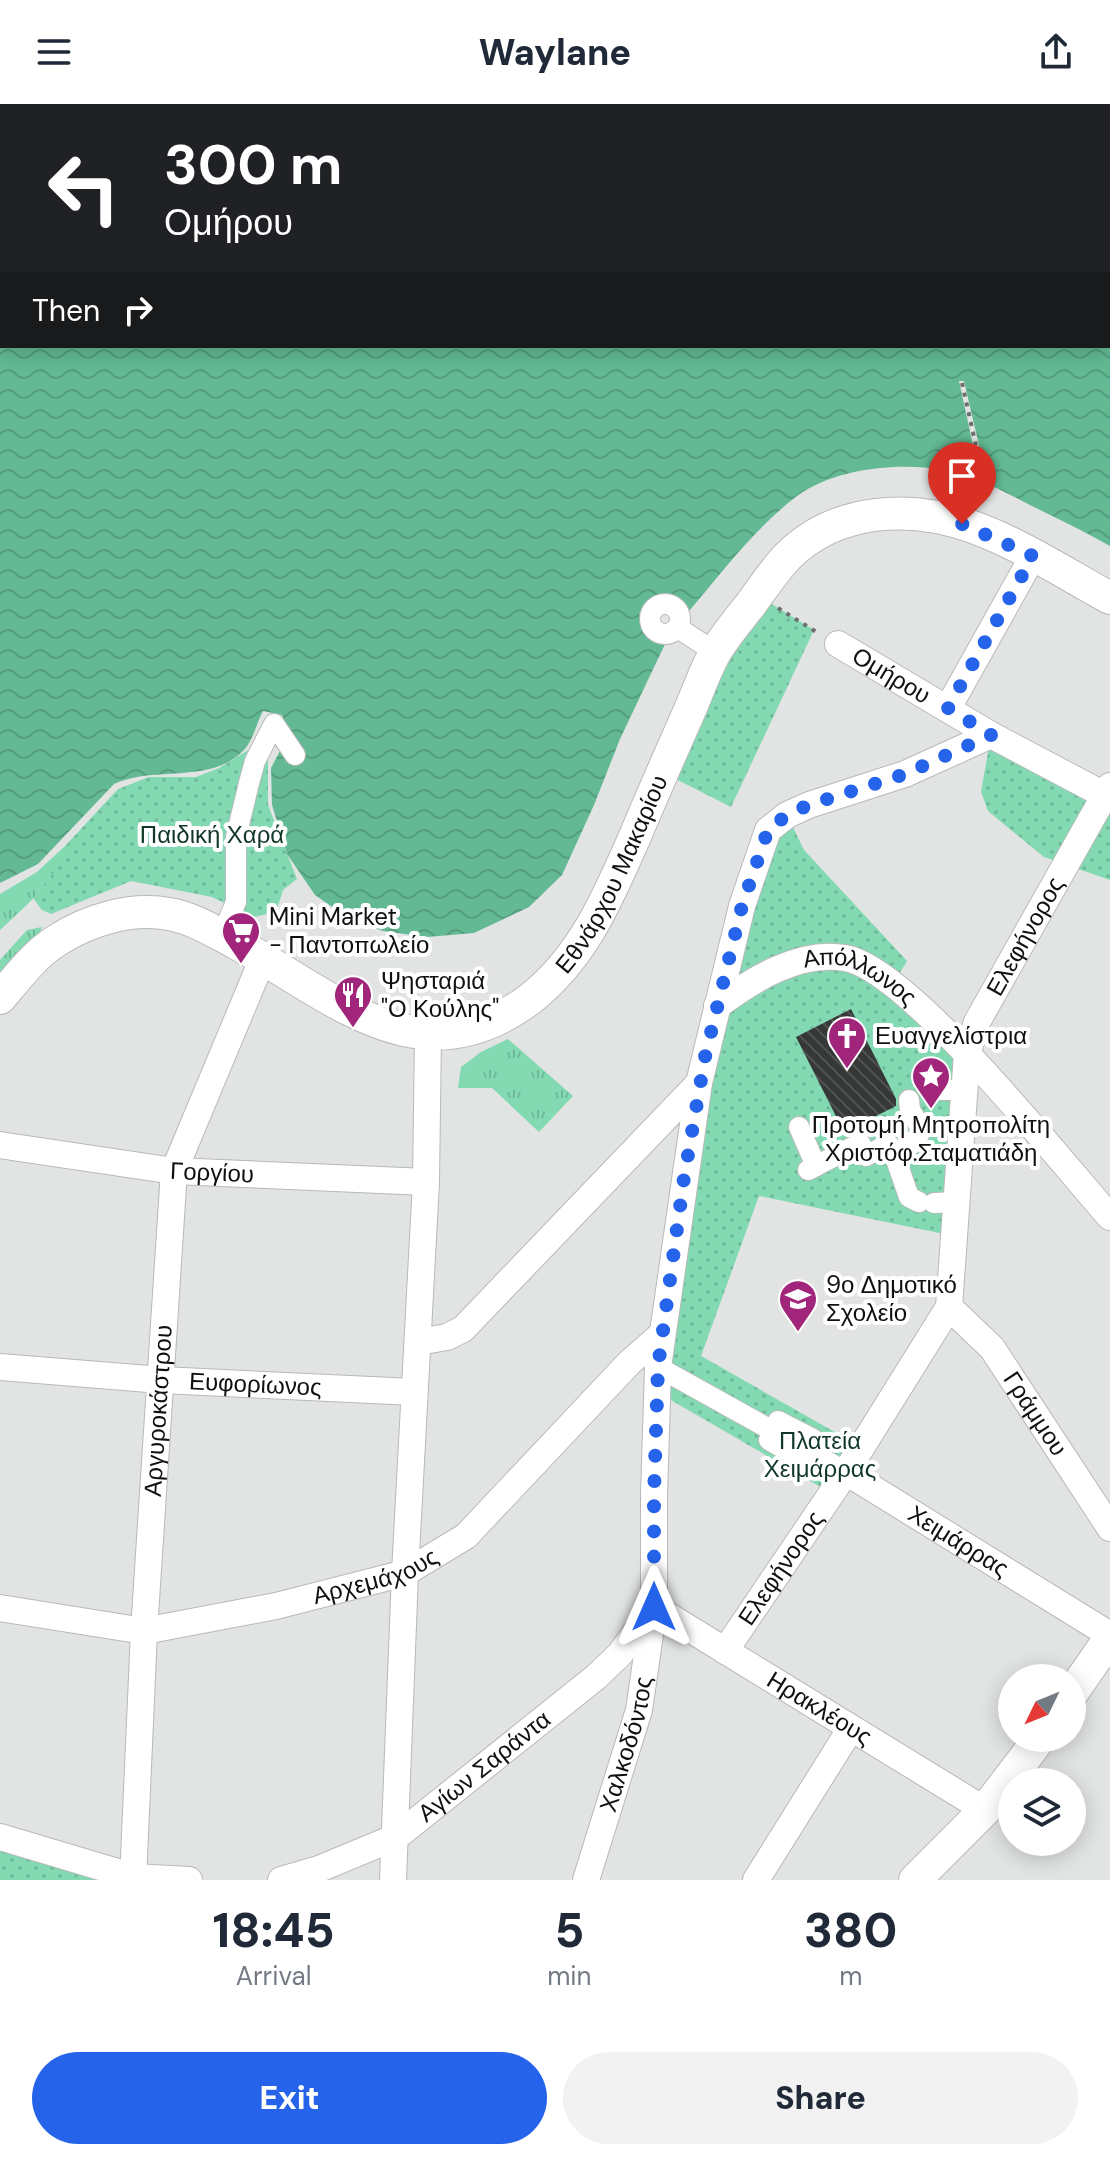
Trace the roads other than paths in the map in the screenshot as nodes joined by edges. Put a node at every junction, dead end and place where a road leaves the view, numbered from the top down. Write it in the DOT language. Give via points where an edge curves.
graph roads {
  1 [pos="1033,556"];
  2 [pos="1110,598"];
  3 [pos="678,628"];
  4 [pos="838,644"];
  5 [pos="715,652"];
  6 [pos="948,708"];
  7 [pos="991,735"];
  8 [pos="295,755"];
  9 [pos="1108,793"];
  10 [pos="222,935"];
  11 [pos="263,958"];
  12 [pos="0,998"];
  13 [pos="717,1006"];
  14 [pos="428,1035"];
  15 [pos="967,1054"];
  16 [pos="699,1083"];
  17 [pos="937,1090"];
  18 [pos="964,1090"];
  19 [pos="909,1100"];
  20 [pos="799,1127"];
  21 [pos="0,1145"];
  22 [pos="894,1154"];
  23 [pos="174,1171"];
  24 [pos="426,1182"];
  25 [pos="936,1202"];
  26 [pos="1110,1217"];
  27 [pos="949,1307"];
  28 [pos="662,1334"];
  29 [pos="418,1342"];
  30 [pos="0,1367"];
  31 [pos="658,1367"];
  32 [pos="161,1380"];
  33 [pos="414,1392"];
  34 [pos="846,1472"];
  35 [pos="1110,1528"];
  36 [pos="405,1573"];
  37 [pos="654,1607"];
  38 [pos="0,1608"];
  39 [pos="144,1631"];
  40 [pos="1110,1636"];
  41 [pos="725,1651"];
  42 [pos="1086,1672"];
  43 [pos="851,1728"];
  44 [pos="1029,1752"];
  45 [pos="985,1810"];
  46 [pos="0,1837"];
  47 [pos="396,1837"];
  48 [pos="134,1878"];
  49 [pos="189,1880"];
  50 [pos="281,1880"];
  51 [pos="393,1880"];
  52 [pos="586,1880"];
  53 [pos="756,1880"];
  54 [pos="915,1880"];
  1 -- 2 [label="street, Εθνάρχου Μακαρίου"];
  1 -- 5 [label="street, Εθνάρχου Μακαρίου" via="974,527 939,518 898,513 845,520 787,558"];
  1 -- 6 [label="street"];
  3 -- 5 [label="street"];
  4 -- 6 [label="street, Ομήρου"];
  5 -- 14 [label="street, Εθνάρχου Μακαρίου" via="610,893 577,951 548,984 512,1011 475,1028"];
  6 -- 7 [label="street, Ομήρου"];
  7 -- 9 [label="street, Ομήρου"];
  7 -- 13 [label="street, Χαλκοδόντος" via="905,774 809,805 768,830"];
  8 -- 10 [label="street" via="274,724 249,783 236,837 236,902"];
  9 -- 15 [label="street, Ελεφήνορος" via="977,1022"];
  10 -- 11 [label="street, Εθνάρχου Μακαρίου"];
  10 -- 12 [label="street, Εθνάρχου Μακαρίου" via="168,914 115,916 54,942"];
  11 -- 14 [label="street, Εθνάρχου Μακαρίου" via="371,1020"];
  11 -- 23 [label="street, Αργυροκάστρου"];
  13 -- 15 [label="street, Απόλλωνος" via="751,981 779,969 832,956 848,958 909,996"];
  13 -- 16 [label="street, Χαλκοδόντος"];
  14 -- 24 [label="street"];
  15 -- 18 [label="street, Ελεφήνορος"];
  15 -- 26 [label="street, Απόλλωνος"];
  16 -- 28 [label="street, Χαλκοδόντος"];
  16 -- 29 [label="street" via="463,1329"];
  17 -- 18 [label="street"];
  18 -- 25 [label="street, Ελεφήνορος"];
  19 -- 22 [label="street" via="922,1130 912,1144"];
  20 -- 22 [label="street" via="812,1168 860,1143 866,1156 888,1144"];
  21 -- 23 [label="street, Γοργίου"];
  22 -- 25 [label="street" via="909,1197"];
  23 -- 24 [label="street, Γοργίου"];
  23 -- 32 [label="street, Αργυροκάστρου"];
  24 -- 29 [label="street"];
  25 -- 27 [label="street, Ελεφήνορος"];
  27 -- 34 [label="street, Ελεφήνορος"];
  27 -- 35 [label="street, Γράμμου" via="992,1348"];
  28 -- 31 [label="street, Χαλκοδόντος"];
  28 -- 36 [label="street, Αρχεμάχους" via="466,1536"];
  29 -- 33 [label="street"];
  30 -- 32 [label="street, Ευφορίωνος"];
  31 -- 34 [label="street, Χειμάρρας" via="773,1431 769,1440 802,1459 807,1450"];
  31 -- 37 [label="street, Χαλκοδόντος"];
  32 -- 33 [label="street, Ευφορίωνος"];
  32 -- 39 [label="street, Αργυροκάστρου"];
  33 -- 36 [label="street"];
  34 -- 40 [label="street, Χειμάρρας"];
  34 -- 41 [label="street, Ελεφήνορος"];
  36 -- 39 [label="street, Αρχεμάχους" via="276,1606"];
  36 -- 47 [label="street"];
  37 -- 41 [label="street, Ηρακλέους"];
  37 -- 47 [label="street, Αγίων Σαράντα" via="596,1677"];
  37 -- 52 [label="street, Χαλκοδόντος" via="639,1710"];
  38 -- 39 [label="street, Αρχεμάχους"];
  39 -- 48 [label="street, Αργυροκάστρου"];
  40 -- 42 [label="street"];
  41 -- 43 [label="street, Ηρακλέους"];
  43 -- 45 [label="street, Ηρακλέους"];
  43 -- 53 [label="street"];
  44 -- 45 [label="street"];
  45 -- 54 [label="street"];
  46 -- 48 [label="street"];
  47 -- 50 [label="street, Αγίων Σαράντα"];
  47 -- 51 [label="street"];
  48 -- 49 [label="street"];
}
